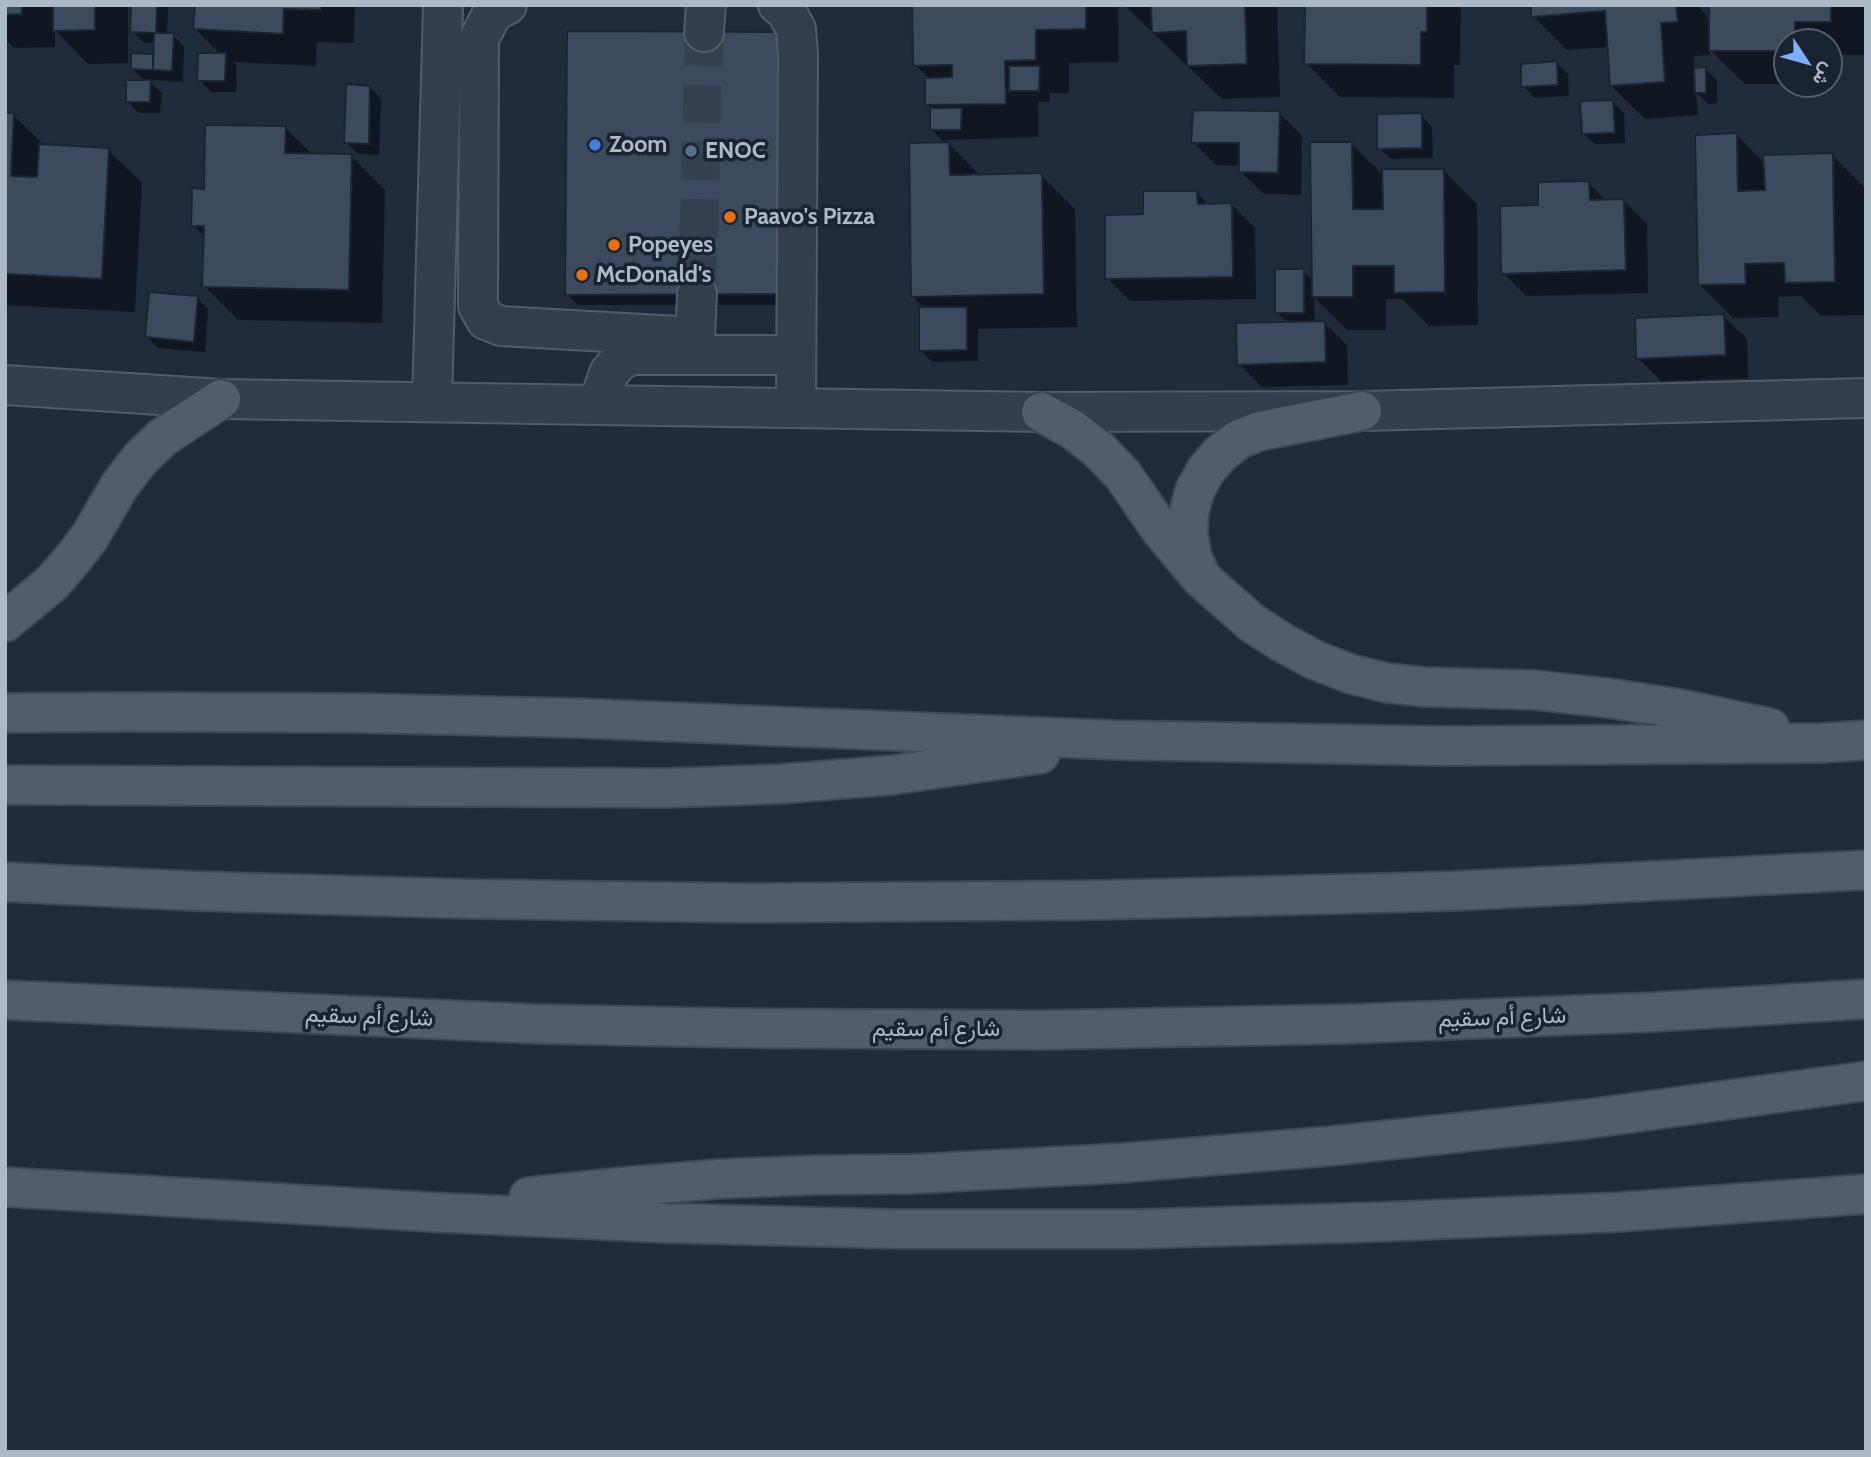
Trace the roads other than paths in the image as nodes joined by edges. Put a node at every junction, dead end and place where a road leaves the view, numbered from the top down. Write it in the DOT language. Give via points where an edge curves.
graph roads {
  1 [pos="443,5"];
  2 [pos="507,5"];
  3 [pos="778,5"];
  4 [pos="697,295"];
  5 [pos="695,346"];
  6 [pos="796,355"];
  7 [pos="5,385"];
  8 [pos="1866,398"];
  9 [pos="221,399"];
  10 [pos="432,402"];
  11 [pos="598,405"];
  12 [pos="796,408"];
  13 [pos="1362,411"];
  14 [pos="1041,412"];
  15 [pos="1201,578"];
  16 [pos="5,622"];
  17 [pos="5,713"];
  18 [pos="1114,740"];
  19 [pos="1866,740"];
  20 [pos="1823,743"];
  21 [pos="5,785"];
  22 [pos="1866,870"];
  23 [pos="5,882"];
  24 [pos="1866,999"];
  25 [pos="5,1000"];
  26 [pos="1866,1082"];
  27 [pos="5,1187"];
  28 [pos="1866,1194"];
  29 [pos="429,1212"];
  1 -- 10 [label="street"];
  2 -- 5 [label="street" via="493,12 479,39 478,306 486,320 501,326"];
  3 -- 6 [label="street" via="796,29 798,54"];
  4 -- 5 [label="street"];
  5 -- 6 [label="street"];
  5 -- 11 [label="street" via="633,355 619,362 609,373"];
  6 -- 12 [label="street"];
  7 -- 9 [label="street"];
  8 -- 13 [label="street"];
  9 -- 10 [label="street"];
  9 -- 16 [label="main road" via="163,437 140,459 71,561"];
  10 -- 11 [label="street"];
  11 -- 12 [label="street"];
  12 -- 14 [label="street"];
  13 -- 14 [label="street"];
  13 -- 15 [label="main road" via="1260,431 1221,453 1195,490 1189,512 1192,557"];
  14 -- 15 [label="main road" via="1099,450"];
  15 -- 20 [label="main road" via="1252,623 1283,643 1351,674 1425,687 1535,690 1608,698 1681,709"];
  17 -- 18 [label="main road" via="534,717"];
  18 -- 20 [label="main road" via="1443,746"];
  18 -- 21 [label="main road" via="904,774 767,785"];
  19 -- 20 [label="main road"];
  22 -- 23 [label="main road" via="1455,891 1103,900 458,898"];
  24 -- 25 [label="main road, شارع أم سقيم" via="1347,1024 1040,1030 539,1024"];
  26 -- 29 [label="main road" via="1587,1119 1331,1146 938,1173 718,1179"];
  27 -- 29 [label="main road"];
  28 -- 29 [label="main road" via="1607,1212 1135,1229 664,1223"];
}
